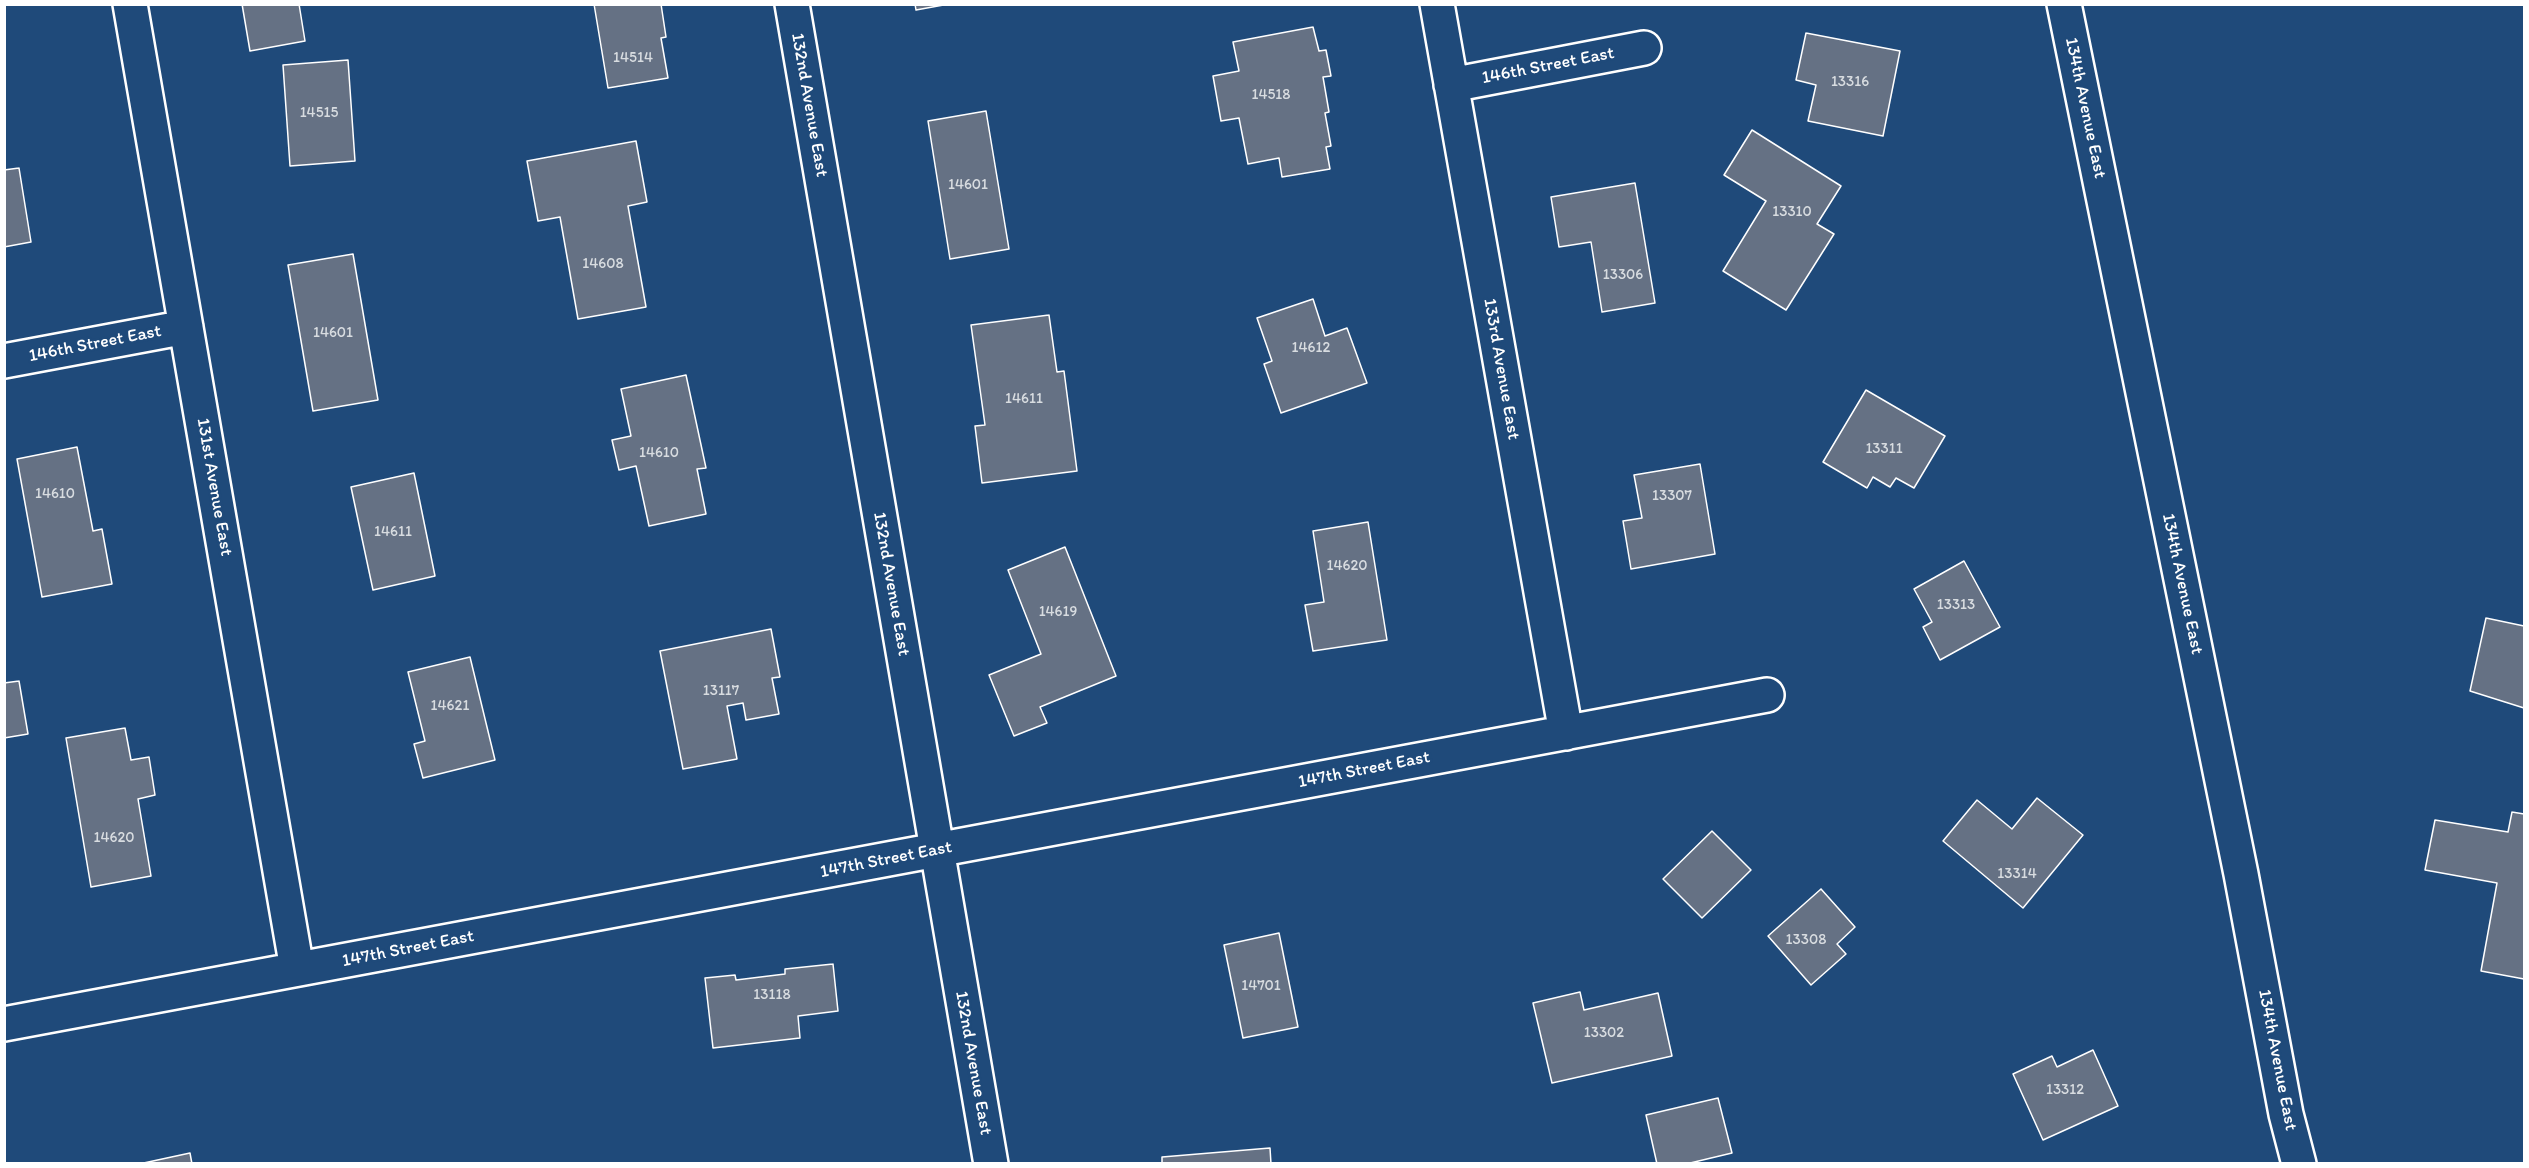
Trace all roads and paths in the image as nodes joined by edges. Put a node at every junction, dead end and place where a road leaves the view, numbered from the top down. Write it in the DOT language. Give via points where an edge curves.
graph roads {
  1 [pos="130,4"];
  2 [pos="792,4"];
  3 [pos="1437,4"];
  4 [pos="2064,4"];
  5 [pos="1644,48"];
  6 [pos="1451,85"];
  7 [pos="186,327"];
  8 [pos="4,361"];
  9 [pos="1767,695"];
  10 [pos="1566,733"];
  11 [pos="936,850"];
  12 [pos="297,969"];
  13 [pos="4,1024"];
  14 [pos="991,1164"];
  15 [pos="2298,1164"];
  1 -- 7 [label="street, 131st Avenue East"];
  2 -- 11 [label="street, 132nd Avenue East"];
  3 -- 6 [label="street, 133rd Avenue East"];
  4 -- 15 [label="street, 134th Avenue East"];
  5 -- 6 [label="street, 146th Street East"];
  6 -- 10 [label="street, 133rd Avenue East"];
  7 -- 8 [label="street, 146th Street East"];
  7 -- 12 [label="street, 131st Avenue East"];
  9 -- 10 [label="street, 147th Street East"];
  10 -- 11 [label="street, 147th Street East"];
  11 -- 12 [label="street, 147th Street East"];
  11 -- 14 [label="street, 132nd Avenue East"];
  12 -- 13 [label="street, 147th Street East"];
}
